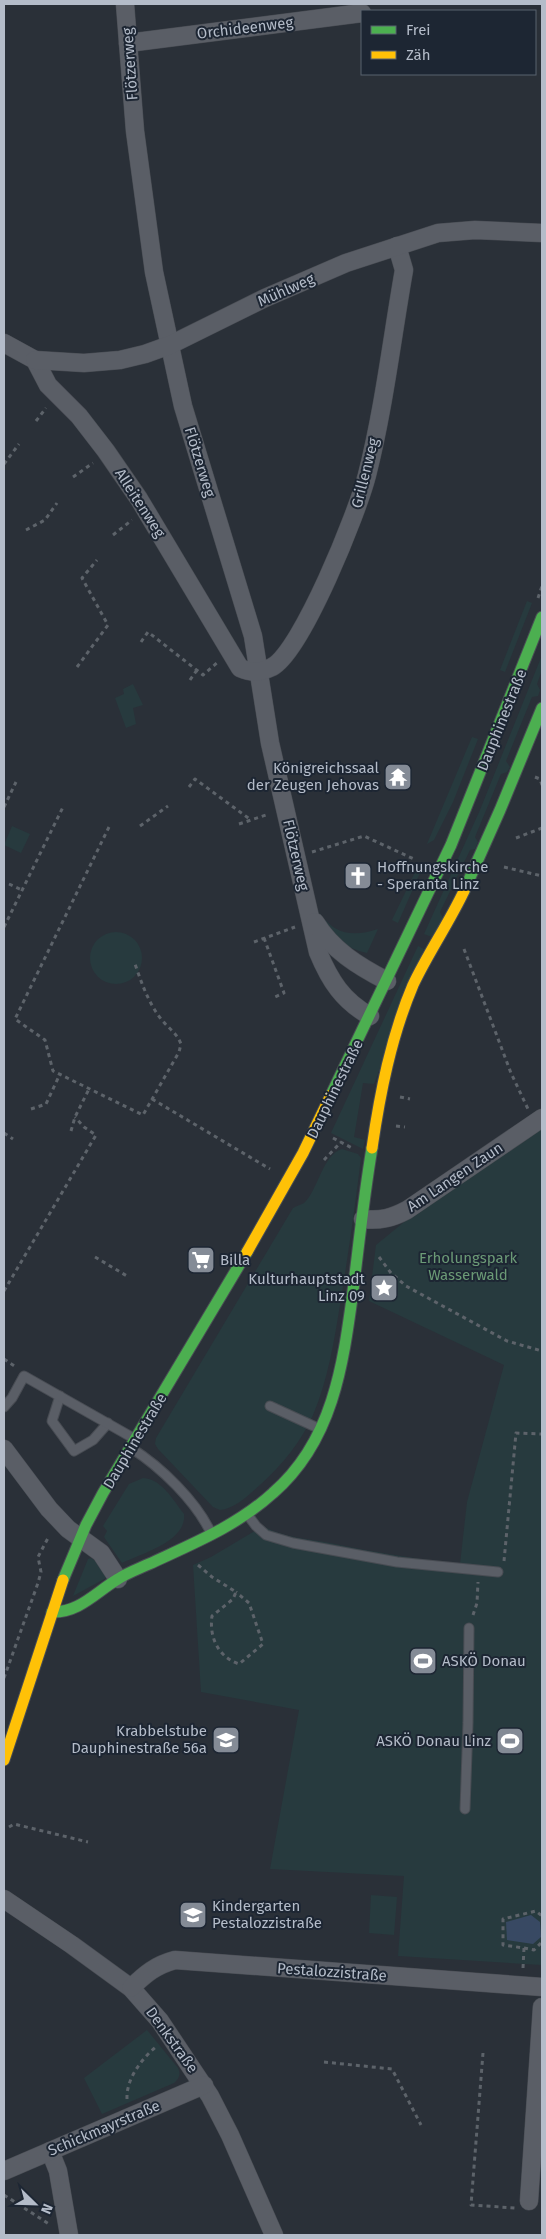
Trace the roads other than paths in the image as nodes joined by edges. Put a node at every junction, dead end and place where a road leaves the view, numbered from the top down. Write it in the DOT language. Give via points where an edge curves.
graph roads {
  1 [pos="125,4"];
  2 [pos="361,13"];
  3 [pos="128,43"];
  4 [pos="542,233"];
  5 [pos="397,246"];
  6 [pos="4,343"];
  7 [pos="170,345"];
  8 [pos="35,360"];
  9 [pos="542,617"];
  10 [pos="260,671"];
  11 [pos="542,708"];
  12 [pos="304,920"];
  13 [pos="387,980"];
  14 [pos="370,1016"];
  15 [pos="535,1114"];
  16 [pos="363,1220"];
  17 [pos="60,1396"];
  18 [pos="270,1406"];
  19 [pos="4,1407"];
  20 [pos="108,1423"];
  21 [pos="322,1430"];
  22 [pos="133,1444"];
  23 [pos="4,1449"];
  24 [pos="247,1514"];
  25 [pos="212,1536"];
  26 [pos="79,1538"];
  27 [pos="498,1572"];
  28 [pos="118,1579"];
  29 [pos="52,1612"];
  30 [pos="469,1628"];
  31 [pos="4,1760"];
  32 [pos="465,1809"];
  33 [pos="4,1899"];
  34 [pos="542,1987"];
  35 [pos="131,1988"];
  36 [pos="542,2007"];
  37 [pos="204,2085"];
  38 [pos="50,2151"];
  39 [pos="4,2171"];
  40 [pos="524,2205"];
  41 [pos="69,2230"];
  42 [pos="274,2235"];
  1 -- 3 [label="street, Flötzerweg"];
  2 -- 3 [label="street, Orchideenweg"];
  3 -- 7 [label="street, Flötzerweg" via="150,248"];
  4 -- 5 [label="street, Mühlweg" via="475,230 438,233"];
  5 -- 7 [label="street, Mühlweg" via="346,263 265,298"];
  5 -- 10 [label="street, Grillenweg" via="404,270 364,486 334,564 304,624 289,649 273,666"];
  6 -- 8 [label="street"];
  7 -- 8 [label="street, Mühlweg" via="120,360"];
  7 -- 10 [label="street, Flötzerweg" via="183,406"];
  8 -- 10 [label="street, Alleitenweg" via="48,385 79,416 139,498 240,668"];
  9 -- 13 [label="main road, Dauphinestraße" via="454,836"];
  10 -- 12 [label="street, Flötzerweg" via="270,743"];
  11 -- 16 [label="main road" via="478,862 416,980 400,1022 378,1109"];
  12 -- 13 [label="street, Flötzerweg" via="339,952"];
  12 -- 14 [label="street, Flötzerweg" via="327,975 347,1000"];
  13 -- 14 [label="main road, Dauphinestraße"];
  14 -- 22 [label="main road, Dauphinestraße" via="273,1209"];
  15 -- 16 [label="street, Am Langen Zaun" via="407,1210 393,1217"];
  16 -- 21 [label="main road" via="346,1344 336,1391"];
  17 -- 19 [label="lane" via="24,1376"];
  17 -- 20 [label="lane"];
  17 -- 20 [label="lane" via="52,1421 74,1451 93,1440"];
  18 -- 21 [label="lane"];
  20 -- 22 [label="lane"];
  21 -- 24 [label="main road" via="288,1478"];
  22 -- 25 [label="lane" via="198,1510"];
  22 -- 26 [label="main road, Dauphinestraße"];
  23 -- 26 [label="street" via="49,1509"];
  24 -- 25 [label="main road"];
  24 -- 27 [label="lane" via="266,1535 292,1543 397,1562"];
  25 -- 28 [label="main road"];
  26 -- 28 [label="street" via="101,1553"];
  26 -- 29 [label="main road, Dauphinestraße"];
  28 -- 29 [label="main road" via="71,1610"];
  29 -- 31 [label="main road, Dauphinestraße"];
  30 -- 32 [label="lane"];
  33 -- 35 [label="street, Denkstraße"];
  34 -- 35 [label="street, Pestalozzistraße" via="175,1960 160,1964"];
  35 -- 37 [label="street, Denkstraße" via="160,2021"];
  36 -- 40 [label="street"];
  37 -- 38 [label="street, Schickmayrstraße"];
  37 -- 42 [label="street, Denkstraße"];
  38 -- 39 [label="street, Schickmayrstraße"];
  38 -- 41 [label="street" via="58,2171"];
}
